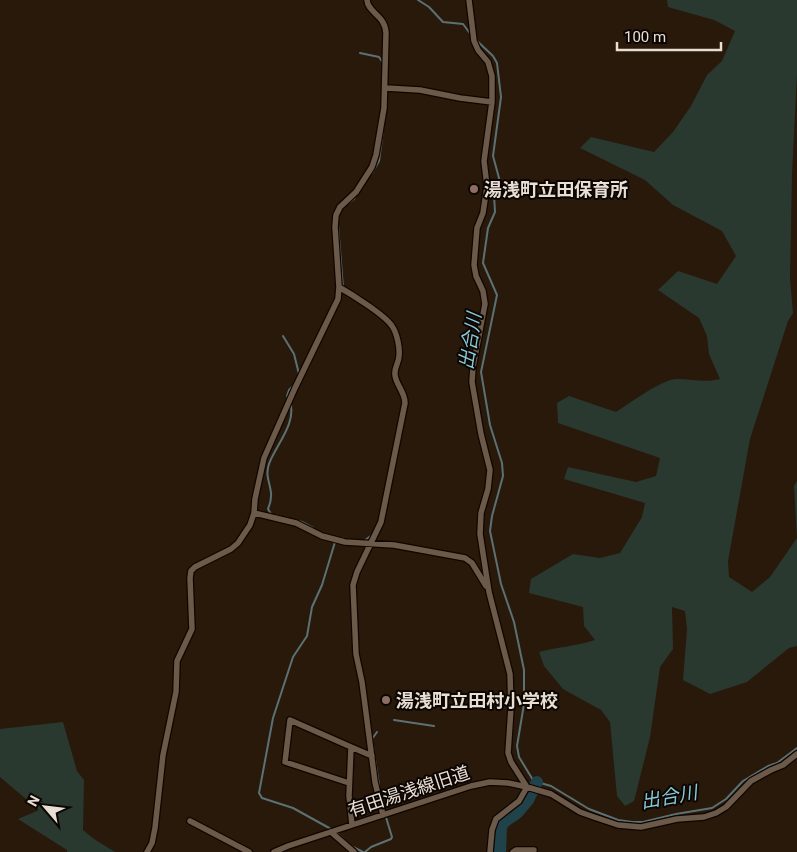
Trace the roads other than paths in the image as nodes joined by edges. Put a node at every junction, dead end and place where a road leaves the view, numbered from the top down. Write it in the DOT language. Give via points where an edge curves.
graph roads {
  1 [pos="367,0"];
  2 [pos="469,0"];
  3 [pos="386,88"];
  4 [pos="492,102"];
  5 [pos="339,287"];
  6 [pos="254,513"];
  7 [pos="370,544"];
  8 [pos="489,592"];
  9 [pos="351,747"];
  10 [pos="797,754"];
  11 [pos="372,756"];
  12 [pos="349,783"];
  13 [pos="527,786"];
  14 [pos="383,814"];
  15 [pos="190,821"];
  16 [pos="352,825"];
  17 [pos="331,832"];
  18 [pos="534,850"];
  19 [pos="147,852"];
  20 [pos="249,852"];
  21 [pos="274,852"];
  22 [pos="354,852"];
  23 [pos="490,852"];
  24 [pos="512,852"];
  1 -- 3 [label="street" via="386,27"];
  2 -- 4 [label="street" via="474,41 490,67"];
  3 -- 4 [label="street"];
  3 -- 5 [label="street" via="374,161 356,192 336,215"];
  4 -- 8 [label="street" via="484,160 483,214 477,228 474,265 484,291 485,304 472,382 490,470 480,526"];
  5 -- 6 [label="street" via="338,299 264,458"];
  5 -- 7 [label="street" via="392,325 399,355 395,378 405,397 381,522"];
  6 -- 7 [label="street" via="296,523 330,538"];
  6 -- 19 [label="street" via="250,525 235,546 191,571 192,629 176,661 176,692 163,755 155,828"];
  7 -- 8 [label="street" via="465,558 479,571"];
  7 -- 11 [label="street" via="357,572 353,591 356,654"];
  8 -- 13 [label="street" via="510,674 512,708 508,753"];
  9 -- 11 [label="street"];
  9 -- 12 [label="street"];
  9 -- 12 [label="street" via="290,720 285,762"];
  10 -- 13 [label="street, 有田湯浅線旧道" via="751,781 716,813 641,827 594,818 551,794"];
  11 -- 14 [label="street"];
  12 -- 16 [label="street"];
  13 -- 14 [label="street, 有田湯浅線旧道" via="479,784"];
  13 -- 23 [label="street" via="519,801 496,819"];
  14 -- 16 [label="street, 有田湯浅線旧道"];
  15 -- 20 [label="street"];
  16 -- 17 [label="street, 有田湯浅線旧道"];
  17 -- 21 [label="street, 有田湯浅線旧道"];
  17 -- 22 [label="street"];
  18 -- 24 [label="street"];
}
